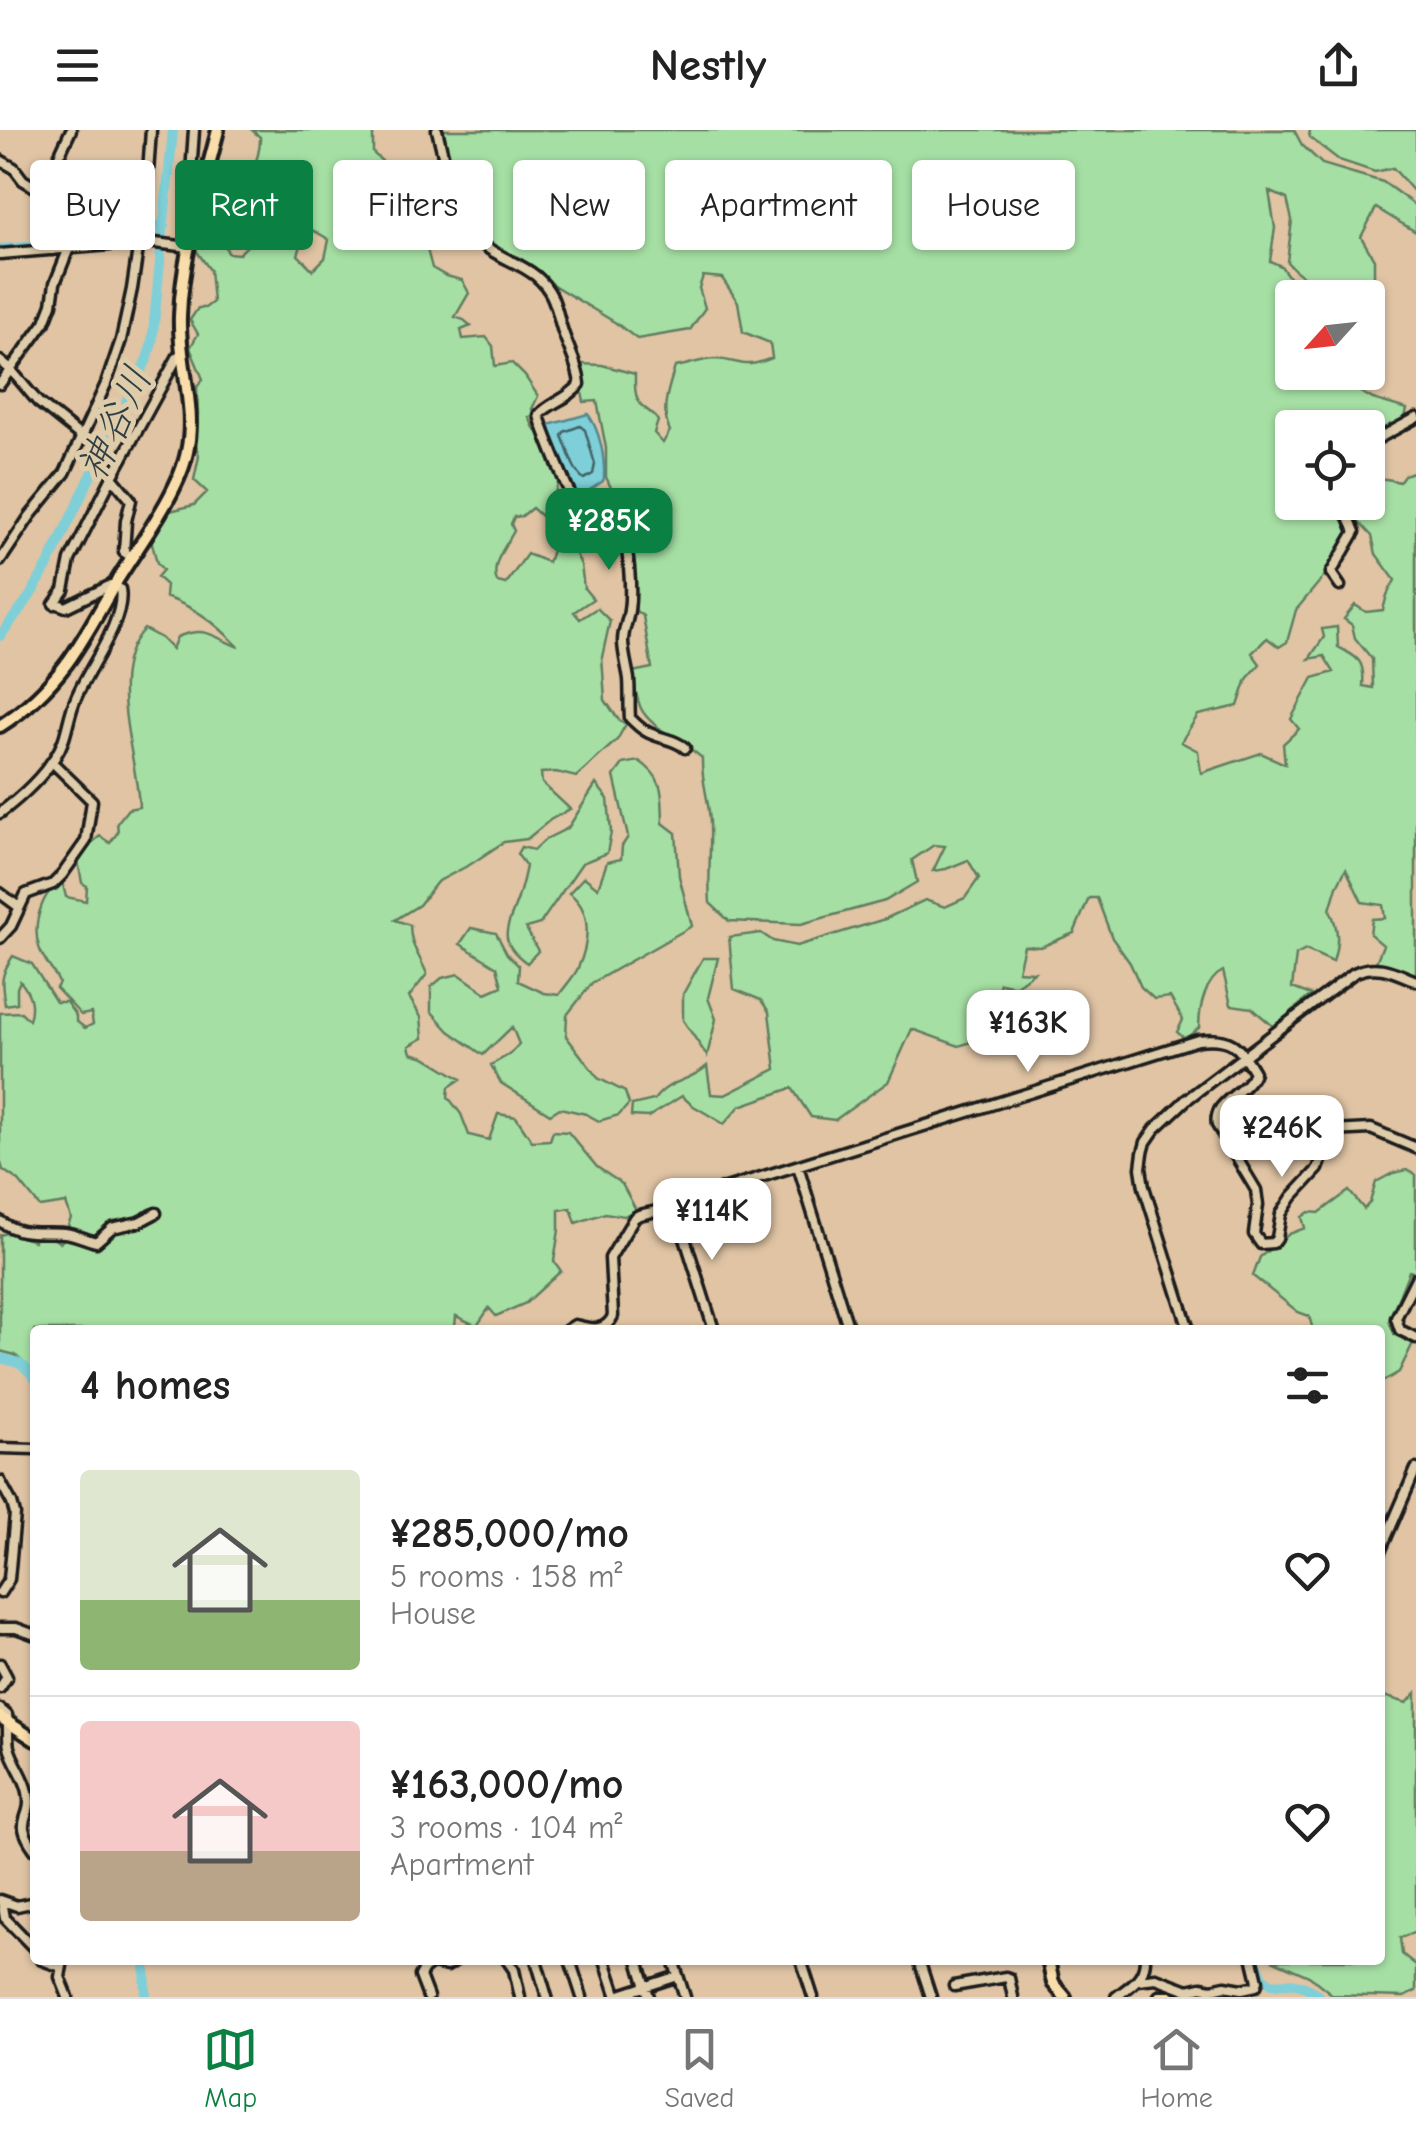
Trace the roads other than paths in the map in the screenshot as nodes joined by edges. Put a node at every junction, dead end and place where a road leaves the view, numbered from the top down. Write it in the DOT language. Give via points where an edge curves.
graph roads {
  1 [pos="72,130"];
  2 [pos="151,130"];
  3 [pos="194,130"];
  4 [pos="218,130"];
  5 [pos="437,130"];
  6 [pos="0,160"];
  7 [pos="57,160"];
  8 [pos="148,160"];
  9 [pos="192,160"];
  10 [pos="210,160"];
  11 [pos="30,184"];
  12 [pos="30,249"];
  13 [pos="67,250"];
  14 [pos="138,250"];
  15 [pos="186,250"];
  16 [pos="0,254"];
  17 [pos="182,354"];
  18 [pos="0,361"];
  19 [pos="11,370"];
  20 [pos="0,384"];
  21 [pos="1416,418"];
  22 [pos="1385,434"];
  23 [pos="82,438"];
  24 [pos="112,477"];
  25 [pos="1349,520"];
  26 [pos="132,557"];
  27 [pos="0,561"];
  28 [pos="115,585"];
  29 [pos="1340,586"];
  30 [pos="0,726"];
  31 [pos="685,748"];
  32 [pos="52,762"];
  33 [pos="0,813"];
  34 [pos="0,892"];
  35 [pos="19,907"];
  36 [pos="0,938"];
  37 [pos="1416,980"];
  38 [pos="1244,1056"];
  39 [pos="1416,1148"];
  40 [pos="798,1166"];
  41 [pos="675,1207"];
  42 [pos="156,1212"];
  43 [pos="0,1221"];
  44 [pos="1416,1278"];
  45 [pos="606,1325"];
  46 [pos="712,1325"];
  47 [pos="847,1325"];
  48 [pos="1187,1325"];
  49 [pos="1416,1338"];
  50 [pos="0,1448"];
  51 [pos="30,1449"];
  52 [pos="1416,1469"];
  53 [pos="0,1481"];
  54 [pos="1385,1540"];
  55 [pos="0,1592"];
  56 [pos="0,1628"];
  57 [pos="30,1633"];
  58 [pos="0,1664"];
  59 [pos="0,1688"];
  60 [pos="0,1708"];
  61 [pos="4,1719"];
  62 [pos="30,1737"];
  63 [pos="30,1843"];
  64 [pos="1,1900"];
  65 [pos="30,1903"];
  66 [pos="30,1944"];
  67 [pos="62,1965"];
  68 [pos="429,1965"];
  69 [pos="510,1965"];
  70 [pos="538,1965"];
  71 [pos="572,1965"];
  72 [pos="607,1965"];
  73 [pos="639,1965"];
  74 [pos="675,1965"];
  75 [pos="803,1965"];
  76 [pos="921,1965"];
  77 [pos="1049,1965"];
  78 [pos="1144,1965"];
  79 [pos="1253,1965"];
  80 [pos="678,1976"];
  81 [pos="1138,1980"];
  82 [pos="954,1986"];
  83 [pos="646,1987"];
  84 [pos="1214,1992"];
  85 [pos="68,1997"];
  86 [pos="428,1997"];
  87 [pos="520,1997"];
  88 [pos="548,1997"];
  89 [pos="582,1997"];
  90 [pos="617,1997"];
  91 [pos="649,1997"];
  92 [pos="685,1997"];
  93 [pos="813,1997"];
  94 [pos="931,1997"];
  95 [pos="1012,1997"];
  96 [pos="1064,1997"];
  97 [pos="1116,1997"];
  98 [pos="1160,1997"];
  99 [pos="1171,1997"];
  1 -- 7 [label="street"];
  2 -- 8 [label="street"];
  3 -- 9 [label="street"];
  4 -- 10 [label="main road"];
  5 -- 31 [label="street" via="468,228 489,251 537,277 559,311 580,384 542,410 541,424 570,496 606,511 621,527 630,594 623,637 630,718"];
  6 -- 11 [label="street"];
  12 -- 16 [label="street"];
  13 -- 19 [label="street" via="45,322"];
  14 -- 23 [label="street" via="121,340"];
  15 -- 17 [label="main road"];
  17 -- 24 [label="street"];
  17 -- 26 [label="main road" via="191,410 184,463"];
  18 -- 19 [label="street"];
  19 -- 20 [label="street"];
  19 -- 23 [label="street"];
  21 -- 22 [label="street"];
  23 -- 27 [label="street"];
  24 -- 26 [label="street" via="131,500 124,552"];
  24 -- 28 [label="street" via="54,605"];
  25 -- 29 [label="street" via="1355,532 1331,573"];
  26 -- 28 [label="main road"];
  28 -- 30 [label="main road" via="66,664"];
  28 -- 32 [label="street" via="122,597 118,614"];
  32 -- 33 [label="street"];
  32 -- 35 [label="street" via="92,801 86,840 53,884 26,894"];
  34 -- 35 [label="street"];
  35 -- 36 [label="street"];
  37 -- 38 [label="street" via="1366,968"];
  38 -- 39 [label="street" via="1253,1078 1216,1116 1256,1190 1254,1234 1260,1244 1277,1238 1281,1214 1318,1169 1332,1131 1372,1129"];
  38 -- 40 [label="street" via="1229,1040 1198,1040"];
  38 -- 48 [label="street" via="1169,1114 1143,1154 1144,1188"];
  40 -- 41 [label="street"];
  40 -- 47 [label="street"];
  41 -- 45 [label="street" via="634,1218 610,1258 613,1305"];
  41 -- 46 [label="street"];
  42 -- 43 [label="street" via="112,1228 96,1242 69,1233 12,1230"];
  44 -- 49 [label="street" via="1396,1318 1400,1330"];
  50 -- 51 [label="street"];
  52 -- 54 [label="street"];
  53 -- 55 [label="street" via="15,1514 9,1579"];
  56 -- 57 [label="street"];
  58 -- 59 [label="street" via="7,1678"];
  60 -- 61 [label="street"];
  61 -- 62 [label="main road"];
  61 -- 63 [label="street" via="29,1795 22,1826"];
  64 -- 65 [label="street"];
  64 -- 66 [label="street" via="6,1918"];
  67 -- 85 [label="street"];
  68 -- 86 [label="street" via="420,1976"];
  69 -- 87 [label="street"];
  70 -- 88 [label="street"];
  71 -- 89 [label="street"];
  72 -- 90 [label="street"];
  73 -- 83 [label="street"];
  74 -- 80 [label="street"];
  75 -- 93 [label="street"];
  76 -- 94 [label="street"];
  77 -- 96 [label="main road"];
  78 -- 81 [label="street"];
  79 -- 84 [label="street" via="1256,1986"];
  80 -- 83 [label="street"];
  80 -- 92 [label="street"];
  81 -- 84 [label="street"];
  81 -- 97 [label="street"];
  82 -- 95 [label="street" via="1006,1977"];
  83 -- 90 [label="street"];
  83 -- 91 [label="street"];
  98 -- 99 [label="main road"];
}
